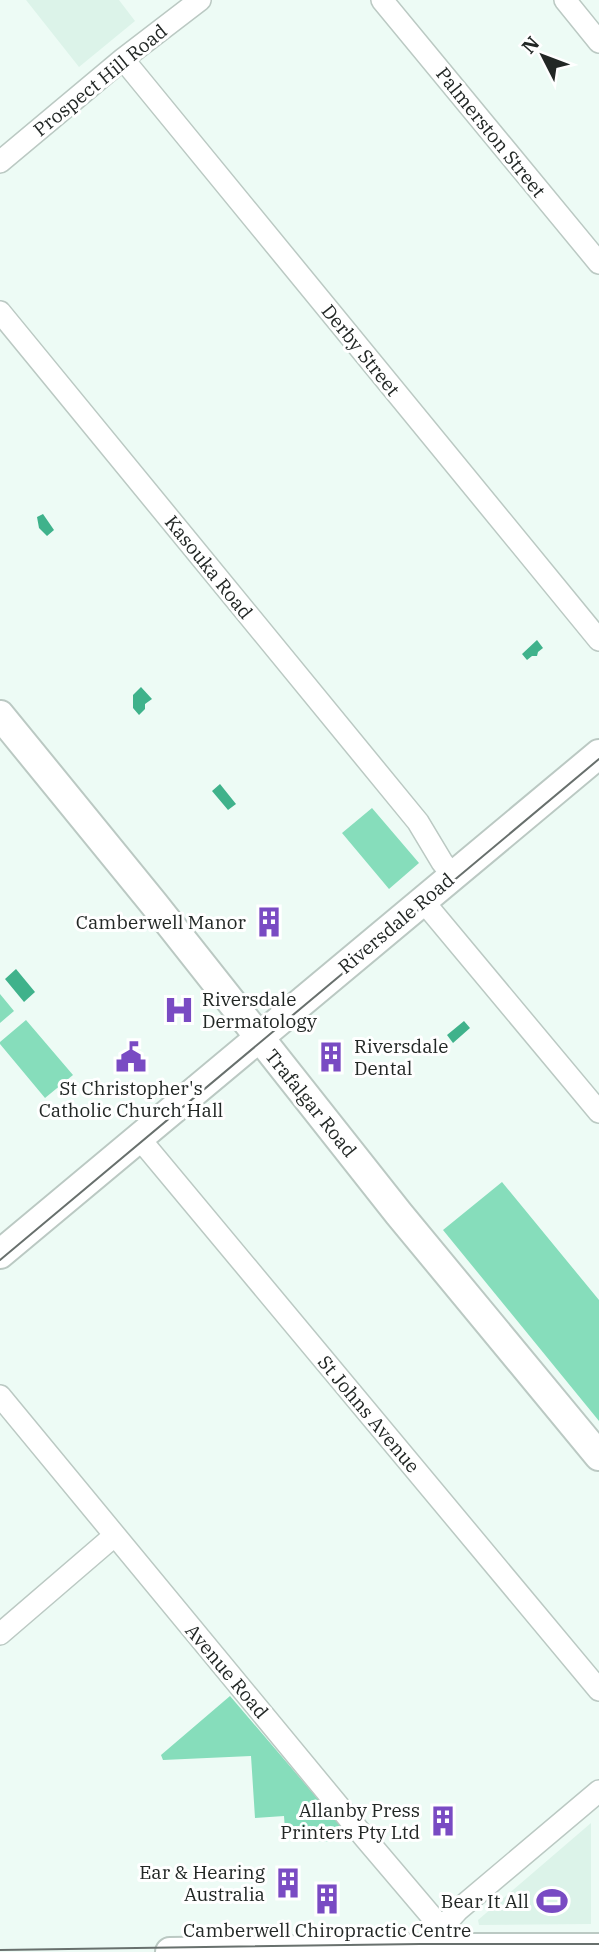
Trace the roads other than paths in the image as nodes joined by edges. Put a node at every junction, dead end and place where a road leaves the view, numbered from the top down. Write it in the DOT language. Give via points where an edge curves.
graph roads {
  1 [pos="200,0"];
  2 [pos="382,0"];
  3 [pos="565,0"];
  4 [pos="599,42"];
  5 [pos="123,59"];
  6 [pos="0,162"];
  7 [pos="599,263"];
  8 [pos="0,312"];
  9 [pos="599,640"];
  10 [pos="0,715"];
  11 [pos="599,754"];
  12 [pos="458,871"];
  13 [pos="423,901"];
  14 [pos="259,1038"];
  15 [pos="599,1112"];
  16 [pos="139,1138"];
  17 [pos="0,1254"];
  18 [pos="0,1396"];
  19 [pos="599,1456"];
  20 [pos="114,1536"];
  21 [pos="0,1634"];
  22 [pos="599,1690"];
  23 [pos="599,1791"];
  24 [pos="444,1940"];
  25 [pos="599,1948"];
  26 [pos="472,1950"];
  27 [pos="414,1951"];
  28 [pos="170,1952"];
  1 -- 5 [label="street, Prospect Hill Road"];
  2 -- 7 [label="street, Palmerston Street"];
  3 -- 4 [label="street"];
  5 -- 6 [label="street, Prospect Hill Road"];
  5 -- 9 [label="street, Derby Street"];
  8 -- 12 [label="street, Kasouka Road" via="418,822 442,862"];
  10 -- 14 [label="main road, Trafalgar Road"];
  11 -- 12 [label="main road, Riversdale Road"];
  12 -- 13 [label="main road, Riversdale Road"];
  13 -- 14 [label="main road, Riversdale Road"];
  13 -- 15 [label="street"];
  14 -- 16 [label="main road, Riversdale Road"];
  14 -- 19 [label="main road, Trafalgar Road"];
  16 -- 17 [label="main road, Riversdale Road"];
  16 -- 22 [label="street, St Johns Avenue"];
  18 -- 20 [label="street, Avenue Road"];
  20 -- 21 [label="street"];
  20 -- 24 [label="street, Avenue Road" via="431,1918"];
  23 -- 24 [label="street" via="458,1910 449,1920"];
  24 -- 26 [label="main road"];
  24 -- 27 [label="main road"];
  25 -- 26 [label="main road"];
  27 -- 28 [label="main road"];
}
